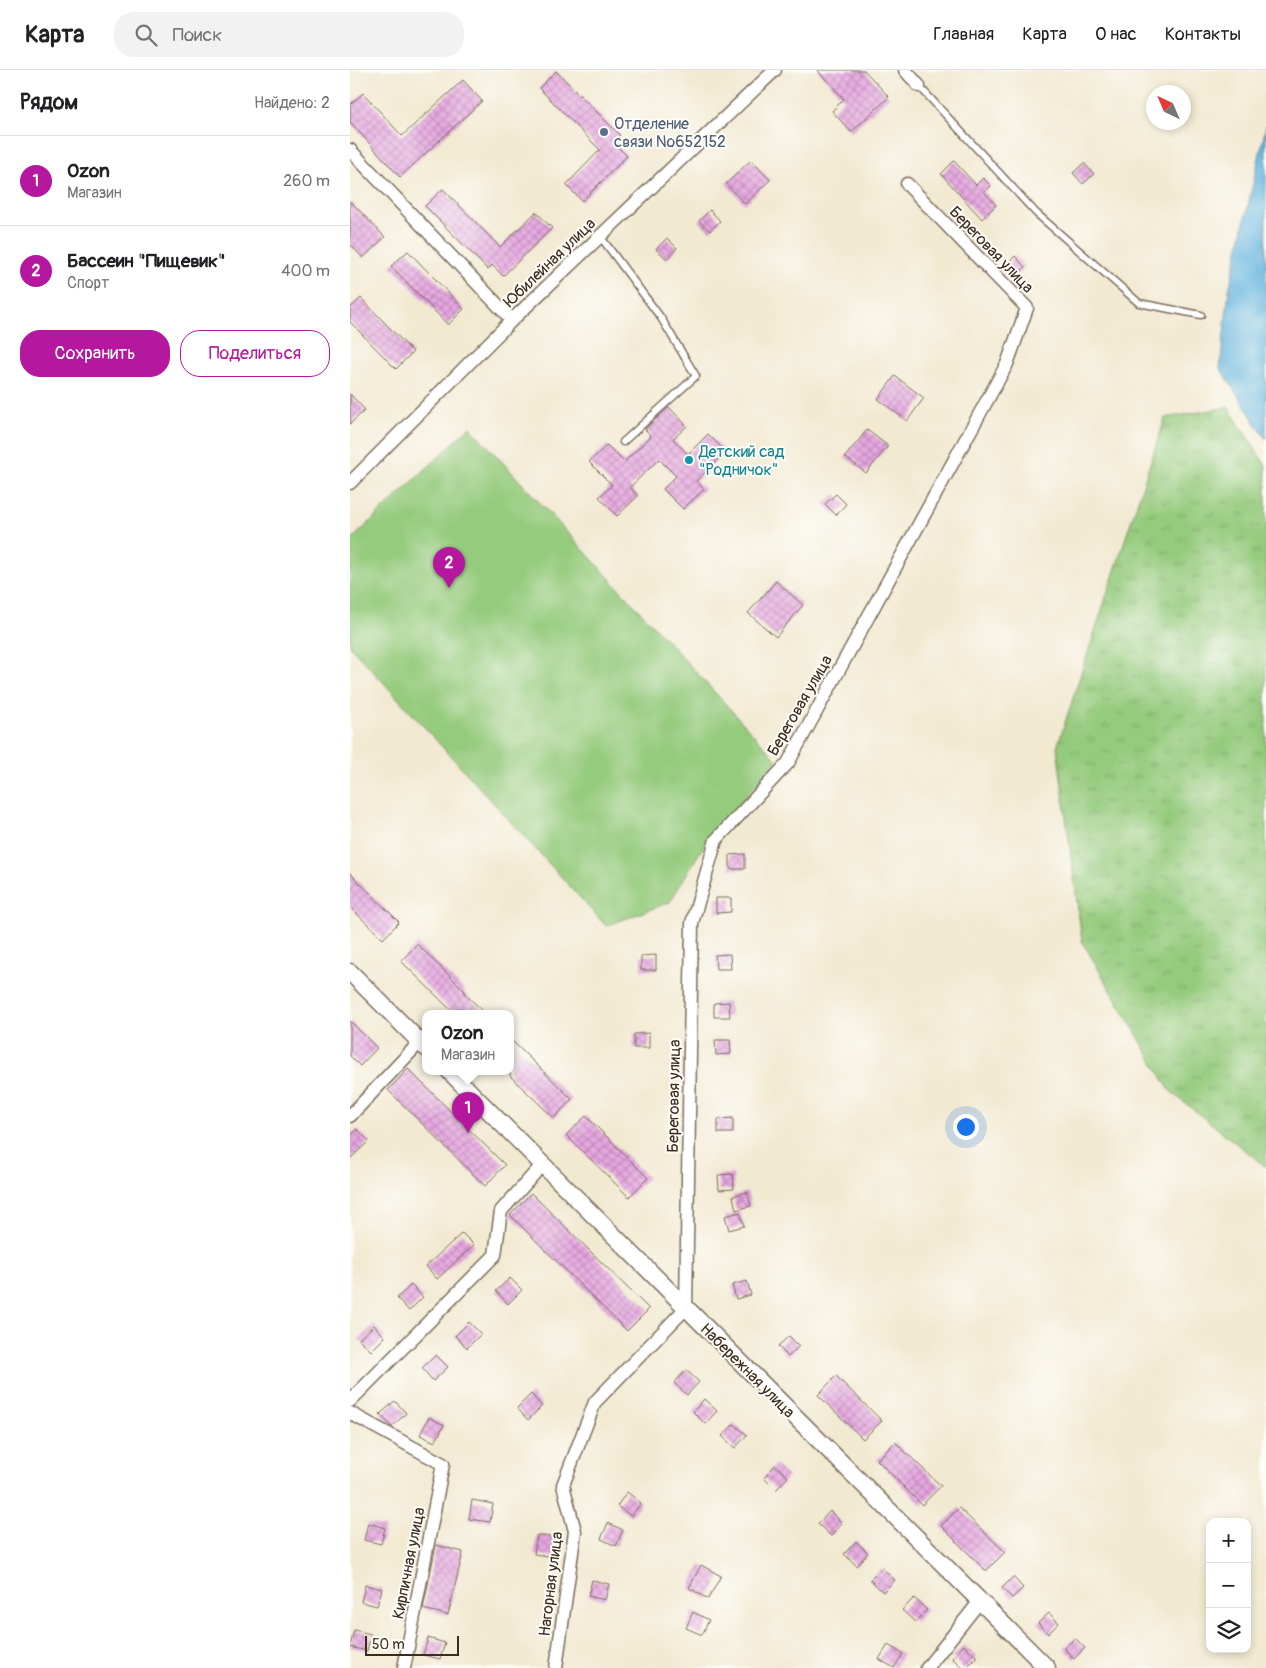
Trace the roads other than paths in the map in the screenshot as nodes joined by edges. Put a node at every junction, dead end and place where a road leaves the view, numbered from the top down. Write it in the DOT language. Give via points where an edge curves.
graph roads {
  1 [pos="775,70"];
  2 [pos="904,70"];
  3 [pos="919,86"];
  4 [pos="350,150"];
  5 [pos="907,184"];
  6 [pos="600,236"];
  7 [pos="1201,315"];
  8 [pos="512,320"];
  9 [pos="623,442"];
  10 [pos="350,483"];
  11 [pos="350,972"];
  12 [pos="422,1044"];
  13 [pos="422,1046"];
  14 [pos="453,1075"];
  15 [pos="350,1116"];
  16 [pos="543,1164"];
  17 [pos="686,1308"];
  18 [pos="350,1401"];
  19 [pos="350,1413"];
  20 [pos="980,1601"];
  21 [pos="404,1668"];
  22 [pos="556,1668"];
  23 [pos="927,1668"];
  24 [pos="1047,1668"];
  1 -- 6 [label="street, Юбилейная улица"];
  2 -- 3 [label="street"];
  3 -- 7 [label="lane" via="1036,213 1139,303"];
  4 -- 8 [label="street"];
  5 -- 17 [label="street, Береговая улица" via="1027,308 1007,364 788,763 716,840 692,923"];
  6 -- 8 [label="street, Юбилейная улица"];
  6 -- 9 [label="lane" via="662,318 696,376"];
  8 -- 10 [label="street, Юбилейная улица"];
  11 -- 12 [label="street"];
  13 -- 15 [label="street"];
  14 -- 16 [label="street, Набережная улица"];
  16 -- 17 [label="street, Набережная улица"];
  16 -- 18 [label="street" via="501,1211 495,1255"];
  17 -- 20 [label="street, Набережная улица"];
  17 -- 22 [label="street, Нагорная улица" via="594,1402 563,1485 575,1531"];
  19 -- 21 [label="street, Кирпичная улица" via="443,1464"];
  20 -- 23 [label="street"];
  20 -- 24 [label="street, Набережная улица"];
}
